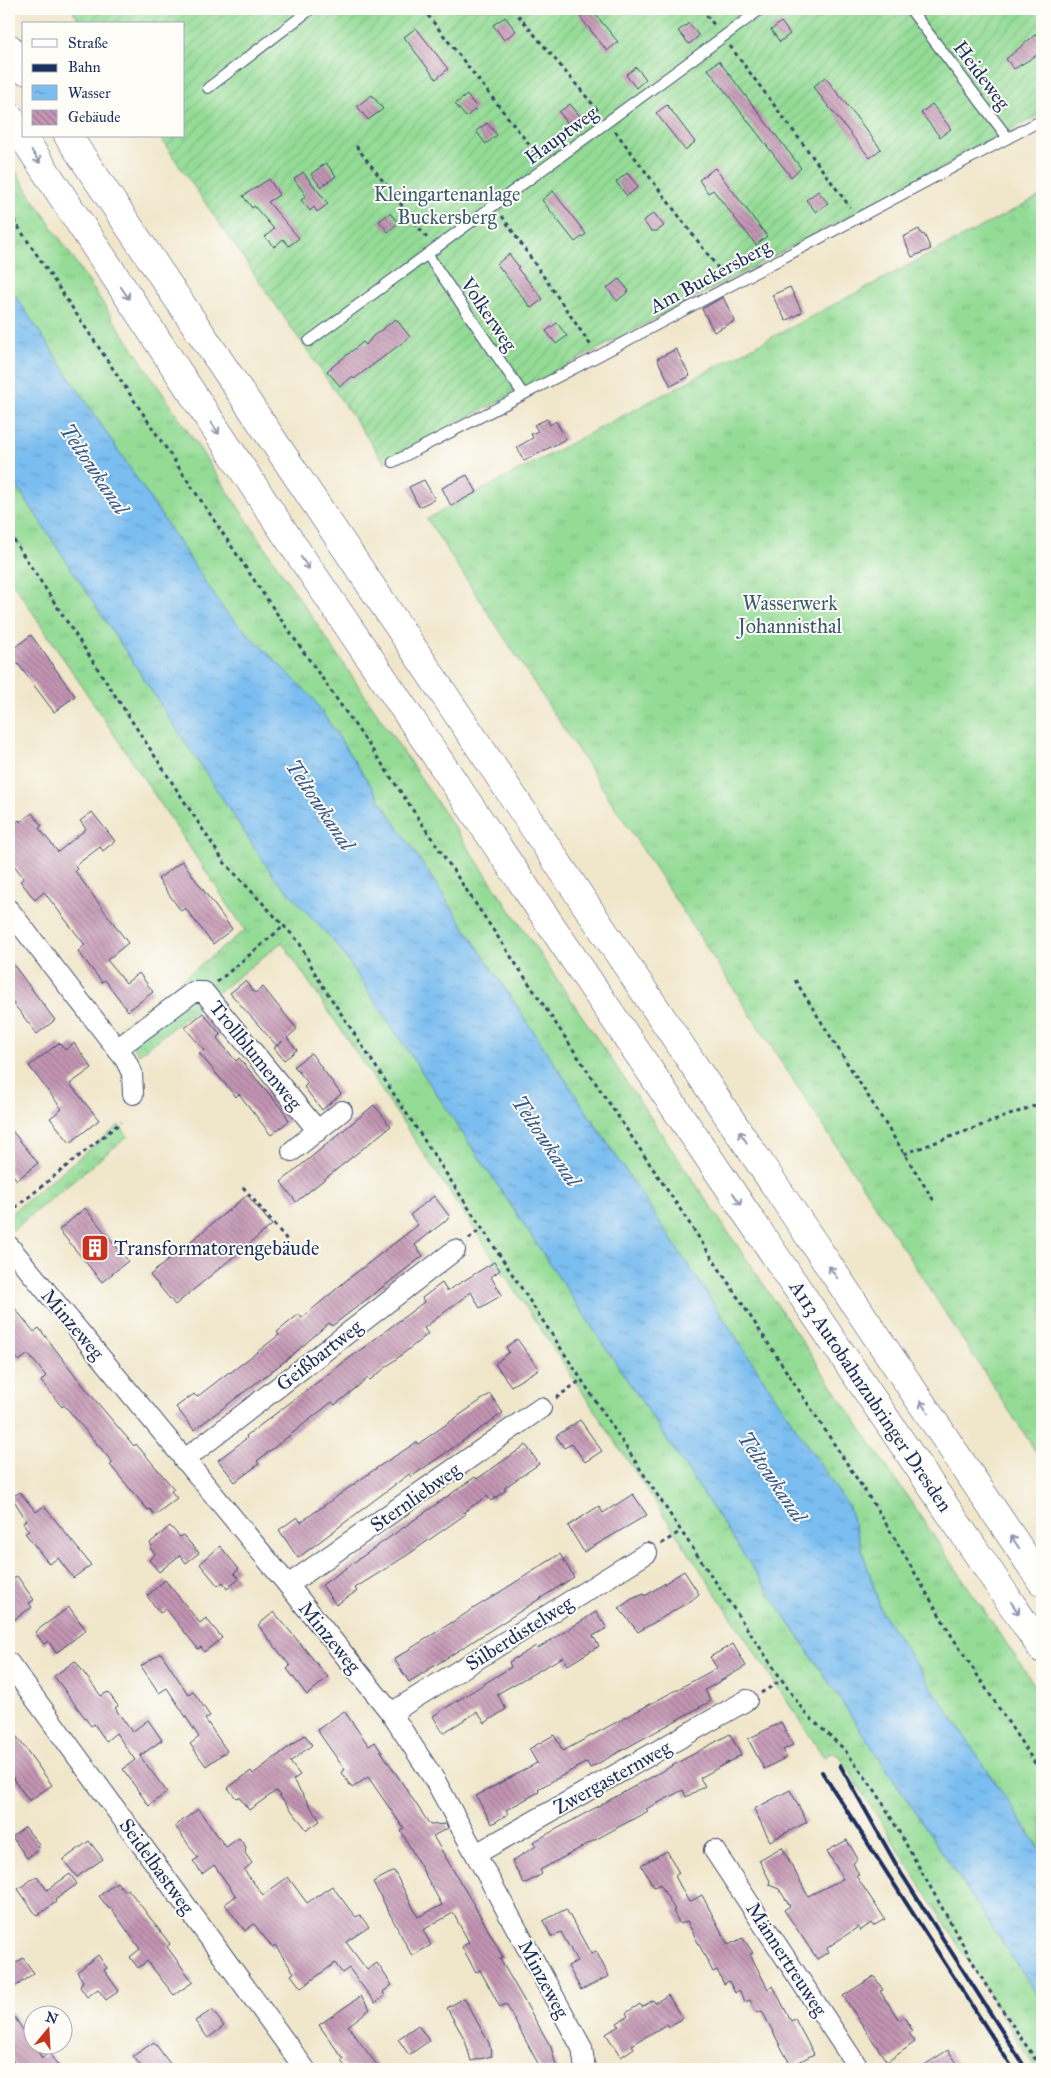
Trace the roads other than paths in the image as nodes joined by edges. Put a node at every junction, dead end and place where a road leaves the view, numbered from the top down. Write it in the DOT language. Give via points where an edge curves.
graph roads {
  1 [pos="311,9"];
  2 [pos="760,9"];
  3 [pos="910,9"];
  4 [pos="9,48"];
  5 [pos="22,67"];
  6 [pos="208,88"];
  7 [pos="9,116"];
  8 [pos="1042,120"];
  9 [pos="22,136"];
  10 [pos="24,138"];
  11 [pos="69,138"];
  12 [pos="1008,138"];
  13 [pos="431,251"];
  14 [pos="309,341"];
  15 [pos="522,394"];
  16 [pos="392,462"];
  17 [pos="9,910"];
  18 [pos="116,1049"];
  19 [pos="133,1094"];
  20 [pos="342,1111"];
  21 [pos="318,1131"];
  22 [pos="292,1151"];
  23 [pos="9,1246"];
  24 [pos="455,1250"];
  25 [pos="541,1408"];
  26 [pos="184,1460"];
  27 [pos="647,1553"];
  28 [pos="1042,1582"];
  29 [pos="288,1585"];
  30 [pos="1042,1649"];
  31 [pos="9,1662"];
  32 [pos="747,1700"];
  33 [pos="391,1713"];
  34 [pos="714,1850"];
  35 [pos="476,1854"];
  36 [pos="305,2069"];
  37 [pos="585,2069"];
  38 [pos="860,2069"];
  1 -- 6 [label="lane"];
  2 -- 13 [label="lane, Hauptweg"];
  3 -- 12 [label="lane, Heideweg"];
  4 -- 5 [label="highway"];
  7 -- 9 [label="highway, A113 Autobahnzubringer Dresden, one-way"];
  8 -- 12 [label="lane, Am Buckersberg"];
  10 -- 30 [label="highway, A113 Autobahnzubringer Dresden, one-way" via="278,523"];
  28 -- 11 [label="highway, one-way"];
  12 -- 15 [label="lane, Am Buckersberg"];
  13 -- 14 [label="lane, Hauptweg"];
  13 -- 15 [label="lane, Volkerweg"];
  15 -- 16 [label="lane, Am Buckersberg"];
  17 -- 18 [label="street"];
  18 -- 19 [label="street" via="132,1073"];
  18 -- 21 [label="street, Trollblumenweg" via="192,992 204,992"];
  20 -- 21 [label="street"];
  21 -- 22 [label="street"];
  23 -- 26 [label="street, Minzeweg"];
  24 -- 26 [label="street, Geißbartweg"];
  25 -- 29 [label="street, Sternliebweg"];
  26 -- 29 [label="street, Minzeweg"];
  27 -- 33 [label="street, Silberdistelweg"];
  29 -- 33 [label="street, Minzeweg"];
  31 -- 36 [label="street, Seidelbastweg"];
  32 -- 35 [label="street, Zwergasternweg"];
  33 -- 35 [label="street, Minzeweg" via="436,1782"];
  34 -- 38 [label="street, Männertreuweg"];
  35 -- 37 [label="street, Minzeweg" via="582,2048"];
}
